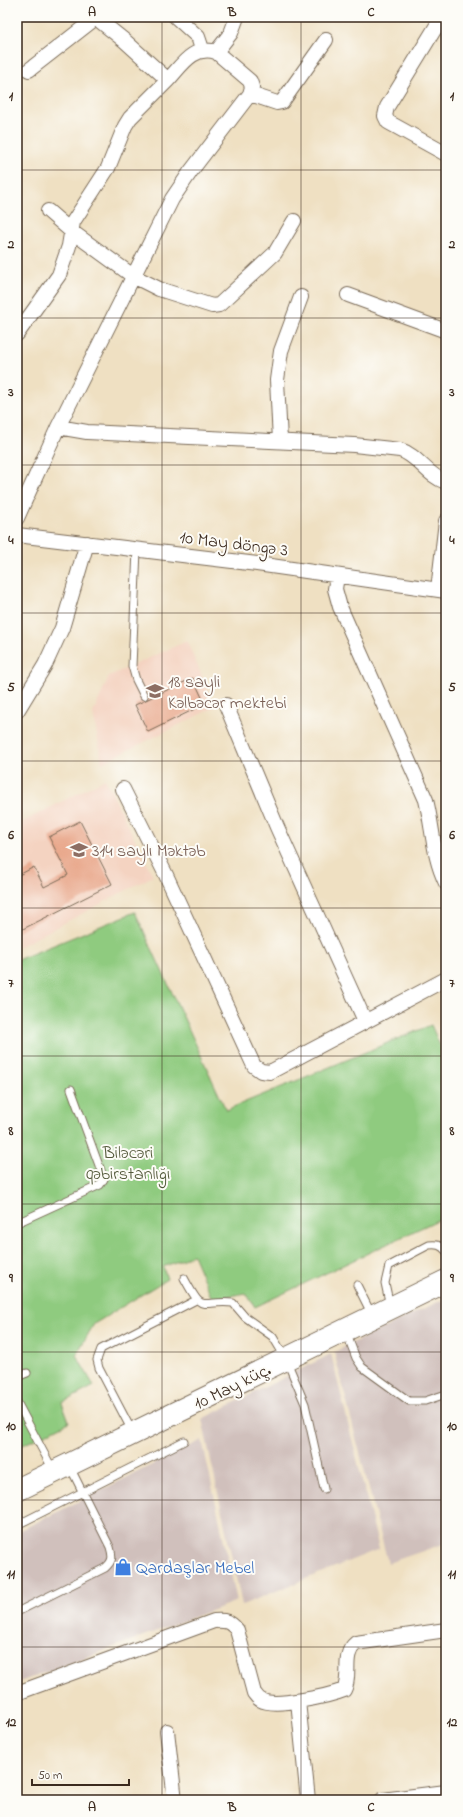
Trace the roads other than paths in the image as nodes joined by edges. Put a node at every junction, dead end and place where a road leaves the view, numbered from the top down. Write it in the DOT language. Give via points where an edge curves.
graph roads {
  1 [pos="96,17"];
  2 [pos="176,17"];
  3 [pos="237,17"];
  4 [pos="442,17"];
  5 [pos="326,40"];
  6 [pos="202,49"];
  7 [pos="216,52"];
  8 [pos="29,70"];
  9 [pos="168,80"];
  10 [pos="250,94"];
  11 [pos="446,154"];
  12 [pos="48,211"];
  13 [pos="294,221"];
  14 [pos="71,231"];
  15 [pos="133,276"];
  16 [pos="348,295"];
  17 [pos="301,298"];
  18 [pos="446,331"];
  19 [pos="17,334"];
  20 [pos="58,427"];
  21 [pos="280,441"];
  22 [pos="446,482"];
  23 [pos="17,518"];
  24 [pos="446,520"];
  25 [pos="17,536"];
  26 [pos="87,543"];
  27 [pos="137,550"];
  28 [pos="337,576"];
  29 [pos="442,590"];
  30 [pos="144,696"];
  31 [pos="226,705"];
  32 [pos="17,711"];
  33 [pos="123,789"];
  34 [pos="446,883"];
  35 [pos="446,979"];
  36 [pos="365,1021"];
  37 [pos="71,1089"];
  38 [pos="17,1223"];
  39 [pos="446,1251"];
  40 [pos="184,1278"];
  41 [pos="446,1281"];
  42 [pos="357,1285"];
  43 [pos="196,1300"];
  44 [pos="382,1312"];
  45 [pos="345,1330"];
  46 [pos="286,1359"];
  47 [pos="27,1372"];
  48 [pos="17,1377"];
  49 [pos="446,1394"];
  50 [pos="17,1402"];
  51 [pos="133,1434"];
  52 [pos="184,1441"];
  53 [pos="62,1468"];
  54 [pos="324,1489"];
  55 [pos="17,1490"];
  56 [pos="83,1492"];
  57 [pos="17,1525"];
  58 [pos="17,1612"];
  59 [pos="446,1630"];
  60 [pos="17,1693"];
  61 [pos="298,1701"];
  62 [pos="167,1731"];
  63 [pos="446,1792"];
  64 [pos="175,1800"];
  65 [pos="308,1800"];
  66 [pos="382,1800"];
  1 -- 8 [label="street"];
  1 -- 9 [label="street"];
  2 -- 6 [label="street" via="198,37"];
  3 -- 7 [label="street" via="231,33"];
  4 -- 11 [label="street" via="387,107 385,116 388,122"];
  5 -- 10 [label="street" via="282,102"];
  6 -- 7 [label="street"];
  6 -- 9 [label="street" via="191,56"];
  7 -- 10 [label="street" via="250,81"];
  9 -- 14 [label="street" via="130,118 108,168 77,214"];
  10 -- 15 [label="street" via="176,193"];
  12 -- 14 [label="street"];
  13 -- 15 [label="street" via="275,253 219,305 212,306 172,294"];
  14 -- 15 [label="street"];
  14 -- 19 [label="street" via="69,246 58,275"];
  15 -- 20 [label="street"];
  16 -- 18 [label="street"];
  17 -- 21 [label="street" via="281,351 278,380"];
  20 -- 21 [label="street" via="87,432"];
  20 -- 23 [label="street"];
  21 -- 22 [label="street" via="400,450 407,452 433,476"];
  24 -- 29 [label="street"];
  25 -- 26 [label="street, 10 May döngə 3"];
  26 -- 27 [label="street, 10 May döngə 3"];
  26 -- 32 [label="street" via="62,628 45,665"];
  27 -- 28 [label="street, 10 May döngə 3"];
  27 -- 30 [label="lane" via="132,666"];
  28 -- 29 [label="street, 10 May döngə 3"];
  28 -- 34 [label="street" via="335,589 340,607 426,800 432,822 434,852"];
  31 -- 36 [label="street" via="277,827"];
  33 -- 36 [label="street" via="166,875 254,1066 261,1071 270,1072"];
  35 -- 36 [label="street"];
  37 -- 38 [label="lane" via="104,1179 100,1185"];
  39 -- 44 [label="lane" via="436,1244 429,1245 389,1266"];
  40 -- 43 [label="lane"];
  41 -- 44 [label="main road, 10 May küç."];
  42 -- 44 [label="lane"];
  43 -- 46 [label="lane" via="207,1305 233,1303 245,1316 273,1337"];
  43 -- 51 [label="lane" via="101,1349 98,1355 99,1368"];
  44 -- 45 [label="main road, 10 May küç."];
  45 -- 46 [label="main road, 10 May küç."];
  45 -- 49 [label="lane" via="362,1367 409,1401 425,1401"];
  46 -- 51 [label="main road, 10 May küç."];
  46 -- 54 [label="lane" via="304,1404"];
  47 -- 48 [label="lane"];
  50 -- 53 [label="lane"];
  51 -- 53 [label="main road, 10 May küç."];
  52 -- 56 [label="lane"];
  53 -- 55 [label="main road, 10 May küç."];
  53 -- 56 [label="lane"];
  56 -- 57 [label="lane"];
  56 -- 58 [label="lane" via="110,1547 110,1564"];
  59 -- 61 [label="street" via="356,1643 350,1647 348,1654 348,1680 344,1690"];
  60 -- 61 [label="street" via="214,1621 224,1620 237,1630 254,1693 260,1700"];
  61 -- 65 [label="street"];
  62 -- 64 [label="street"];
  63 -- 66 [label="street"];
}
